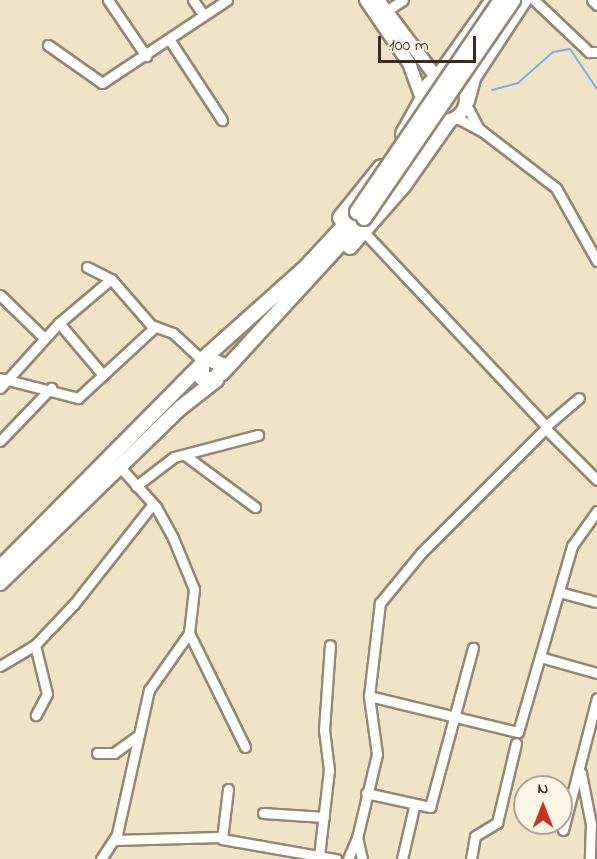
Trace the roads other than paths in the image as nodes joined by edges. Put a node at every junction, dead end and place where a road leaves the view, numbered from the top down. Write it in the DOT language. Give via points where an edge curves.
graph roads {
  1 [pos="108,0"];
  2 [pos="193,0"];
  3 [pos="227,0"];
  4 [pos="366,0"];
  5 [pos="378,0"];
  6 [pos="403,0"];
  7 [pos="493,0"];
  8 [pos="501,0"];
  9 [pos="513,0"];
  10 [pos="524,0"];
  11 [pos="532,0"];
  12 [pos="592,0"];
  13 [pos="597,5"];
  14 [pos="386,11"];
  15 [pos="204,16"];
  16 [pos="503,32"];
  17 [pos="169,39"];
  18 [pos="48,45"];
  19 [pos="597,52"];
  20 [pos="146,56"];
  21 [pos="437,77"];
  22 [pos="420,97"];
  23 [pos="468,105"];
  24 [pos="222,120"];
  25 [pos="454,120"];
  26 [pos="478,128"];
  27 [pos="492,137"];
  28 [pos="361,215"];
  29 [pos="365,233"];
  30 [pos="597,261"];
  31 [pos="87,267"];
  32 [pos="312,270"];
  33 [pos="111,279"];
  34 [pos="0,295"];
  35 [pos="59,323"];
  36 [pos="155,327"];
  37 [pos="44,338"];
  38 [pos="203,362"];
  39 [pos="103,375"];
  40 [pos="219,377"];
  41 [pos="0,378"];
  42 [pos="12,380"];
  43 [pos="0,388"];
  44 [pos="51,388"];
  45 [pos="579,398"];
  46 [pos="546,427"];
  47 [pos="258,435"];
  48 [pos="0,441"];
  49 [pos="186,456"];
  50 [pos="120,467"];
  51 [pos="597,480"];
  52 [pos="136,486"];
  53 [pos="153,504"];
  54 [pos="255,507"];
  55 [pos="597,511"];
  56 [pos="0,568"];
  57 [pos="0,583"];
  58 [pos="559,592"];
  59 [pos="597,602"];
  60 [pos="189,633"];
  61 [pos="35,645"];
  62 [pos="330,645"];
  63 [pos="473,648"];
  64 [pos="540,657"];
  65 [pos="0,666"];
  66 [pos="597,673"];
  67 [pos="369,696"];
  68 [pos="597,698"];
  69 [pos="455,714"];
  70 [pos="36,715"];
  71 [pos="136,737"];
  72 [pos="516,743"];
  73 [pos="245,747"];
  74 [pos="97,753"];
  75 [pos="581,772"];
  76 [pos="228,789"];
  77 [pos="366,793"];
  78 [pos="573,798"];
  79 [pos="414,807"];
  80 [pos="263,813"];
  81 [pos="324,817"];
  82 [pos="220,837"];
  83 [pos="357,838"];
  84 [pos="114,840"];
  85 [pos="319,856"];
  86 [pos="100,859"];
  87 [pos="336,859"];
  88 [pos="348,859"];
  89 [pos="362,859"];
  90 [pos="402,859"];
  91 [pos="471,859"];
  92 [pos="590,859"];
  1 -- 20 [label="street"];
  2 -- 15 [label="street"];
  3 -- 15 [label="street"];
  4 -- 22 [label="main road" via="409,63"];
  5 -- 14 [label="main road"];
  6 -- 14 [label="street"];
  7 -- 21 [label="highway"];
  8 -- 28 [label="highway, bridge"];
  9 -- 28 [label="highway, bridge"];
  10 -- 16 [label="highway"];
  11 -- 16 [label="street"];
  11 -- 19 [label="street" via="589,52"];
  12 -- 13 [label="street"];
  14 -- 21 [label="main road"];
  15 -- 17 [label="street"];
  16 -- 23 [label="highway" via="473,78"];
  16 -- 26 [label="street" via="476,85"];
  17 -- 20 [label="street"];
  17 -- 24 [label="street"];
  18 -- 20 [label="street" via="102,83"];
  21 -- 22 [label="main road"];
  21 -- 23 [label="main road" via="454,82"];
  22 -- 25 [label="main road"];
  22 -- 32 [label="highway" via="383,164"];
  23 -- 25 [label="main road"];
  23 -- 26 [label="street"];
  25 -- 27 [label="street"];
  25 -- 29 [label="highway"];
  26 -- 27 [label="street"];
  27 -- 30 [label="street" via="556,188"];
  28 -- 32 [label="highway"];
  29 -- 32 [label="highway"];
  29 -- 46 [label="street"];
  31 -- 33 [label="street"];
  32 -- 38 [label="highway"];
  32 -- 40 [label="highway"];
  33 -- 35 [label="street"];
  33 -- 36 [label="street"];
  34 -- 37 [label="street"];
  35 -- 37 [label="street"];
  35 -- 39 [label="street"];
  36 -- 38 [label="street" via="173,333"];
  36 -- 39 [label="street"];
  37 -- 42 [label="street"];
  38 -- 40 [label="highway" via="220,361"];
  38 -- 40 [label="highway" via="202,378"];
  38 -- 56 [label="highway"];
  39 -- 44 [label="street" via="78,398"];
  40 -- 50 [label="highway" via="190,398"];
  41 -- 42 [label="street"];
  42 -- 43 [label="street"];
  42 -- 44 [label="street"];
  44 -- 48 [label="street"];
  45 -- 46 [label="street"];
  46 -- 51 [label="street"];
  46 -- 67 [label="street" via="387,592 378,612"];
  47 -- 49 [label="street" via="213,444"];
  49 -- 52 [label="street" via="174,457"];
  49 -- 54 [label="street"];
  50 -- 52 [label="street"];
  50 -- 57 [label="highway"];
  52 -- 53 [label="street"];
  53 -- 60 [label="street" via="194,589"];
  53 -- 61 [label="street" via="94,582"];
  55 -- 58 [label="street" via="578,534"];
  58 -- 59 [label="street"];
  58 -- 64 [label="street"];
  60 -- 71 [label="street" via="149,690"];
  60 -- 73 [label="street"];
  61 -- 65 [label="street"];
  61 -- 70 [label="street" via="47,694"];
  62 -- 81 [label="street"];
  63 -- 69 [label="street"];
  64 -- 66 [label="street"];
  64 -- 69 [label="street" via="518,732"];
  67 -- 69 [label="street"];
  67 -- 77 [label="street" via="377,754"];
  68 -- 75 [label="street"];
  69 -- 79 [label="street" via="430,807"];
  71 -- 74 [label="street" via="114,753"];
  71 -- 84 [label="street"];
  72 -- 91 [label="street" via="497,823 473,839"];
  75 -- 78 [label="street"];
  75 -- 92 [label="street" via="591,824"];
  76 -- 82 [label="street"];
  77 -- 79 [label="street"];
  77 -- 83 [label="street"];
  79 -- 90 [label="street"];
  80 -- 81 [label="street"];
  81 -- 85 [label="street"];
  82 -- 84 [label="street"];
  82 -- 85 [label="street"];
  83 -- 88 [label="street"];
  83 -- 89 [label="street"];
  84 -- 86 [label="street"];
  85 -- 87 [label="street"];
}
